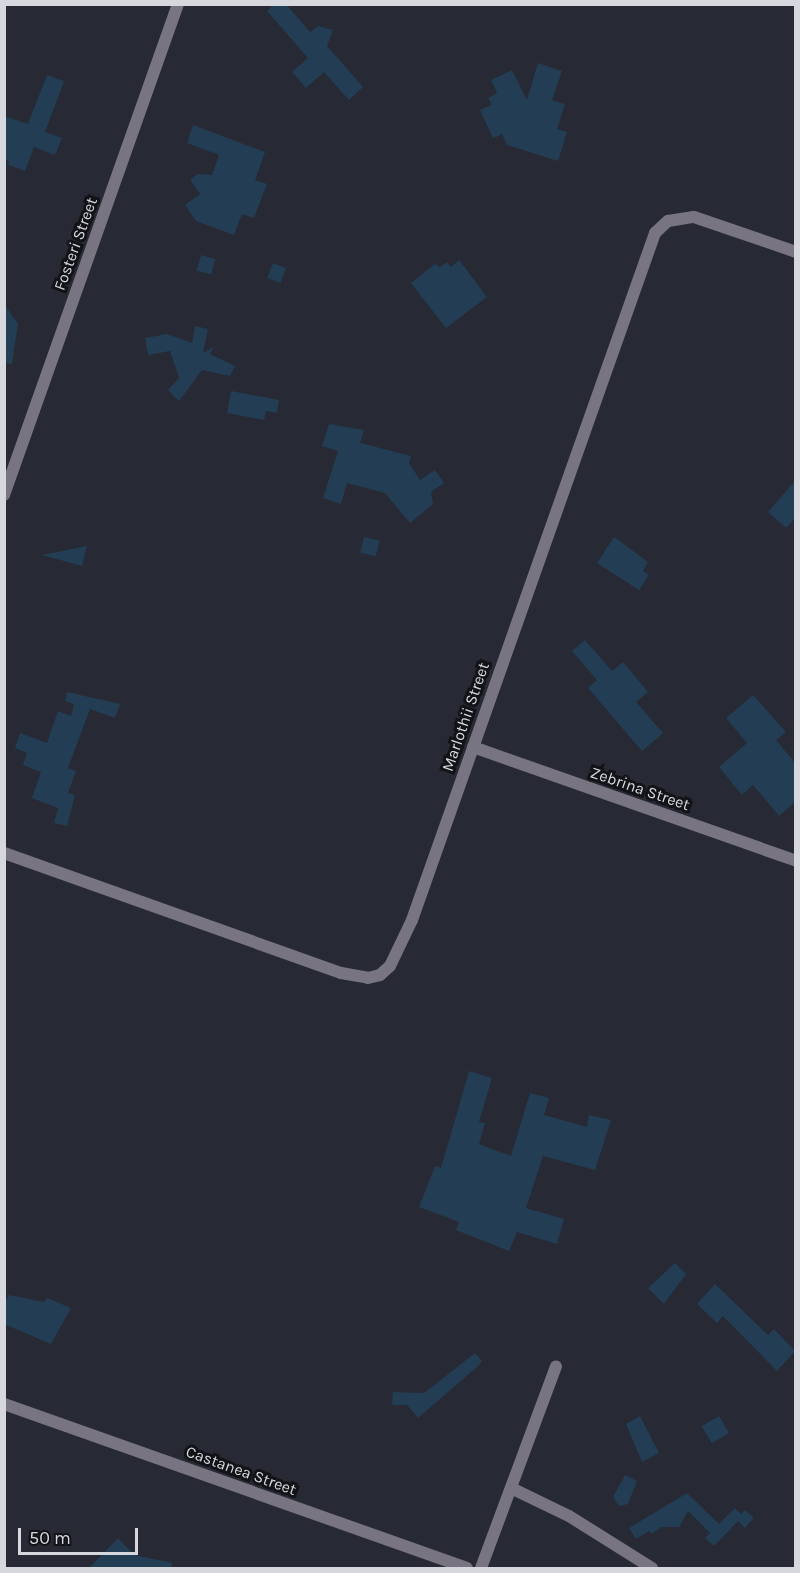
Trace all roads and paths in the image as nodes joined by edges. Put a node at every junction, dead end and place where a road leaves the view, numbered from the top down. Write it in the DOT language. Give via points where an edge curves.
graph roads {
  1 [pos="178,4"];
  2 [pos="795,252"];
  3 [pos="4,495"];
  4 [pos="473,747"];
  5 [pos="4,853"];
  6 [pos="795,861"];
  7 [pos="556,1366"];
  8 [pos="4,1404"];
  9 [pos="511,1488"];
  10 [pos="467,1569"];
  11 [pos="481,1569"];
  12 [pos="652,1569"];
  1 -- 3 [label="street, Fosteri Street"];
  2 -- 4 [label="street, Marlothii Street" via="694,217 668,221 655,233"];
  4 -- 5 [label="street, Marlothii Street" via="412,920 390,966 380,975 368,978 341,973"];
  4 -- 6 [label="street, Zebrina Street"];
  7 -- 9 [label="street"];
  8 -- 10 [label="street, Castanea Street"];
  9 -- 11 [label="street"];
  9 -- 12 [label="street" via="593,1530"];
}
